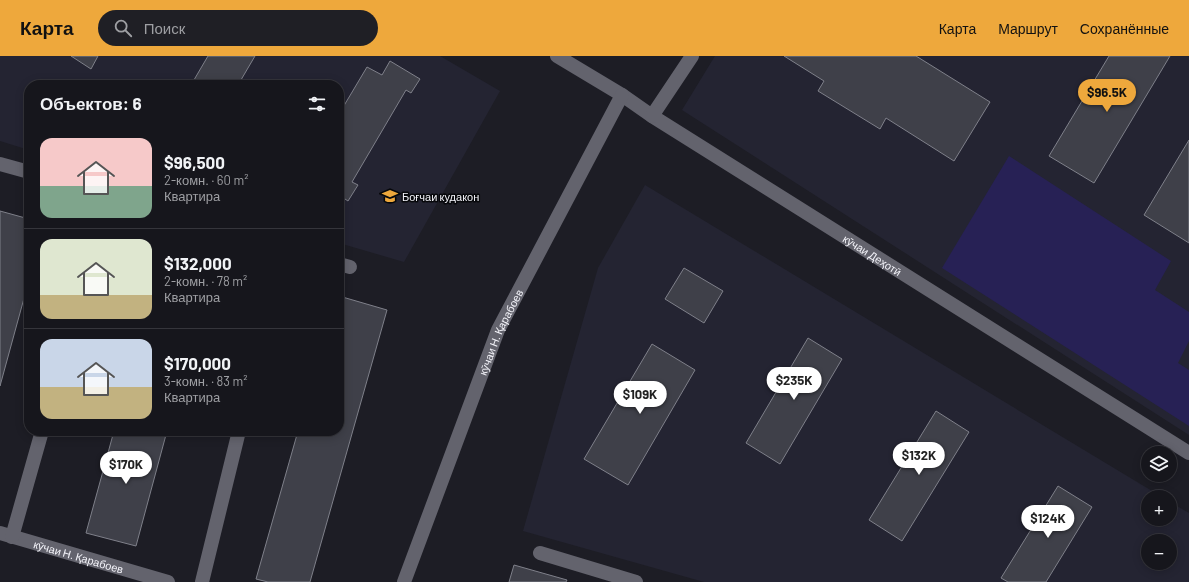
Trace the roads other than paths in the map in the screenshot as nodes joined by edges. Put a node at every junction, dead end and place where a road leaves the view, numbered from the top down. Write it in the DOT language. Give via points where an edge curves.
graph roads {
  1 [pos="557,56"];
  2 [pos="692,56"];
  3 [pos="622,94"];
  4 [pos="652,116"];
  5 [pos="0,164"];
  6 [pos="24,171"];
  7 [pos="40,436"];
  8 [pos="238,436"];
  9 [pos="1189,453"];
  10 [pos="6,535"];
  11 [pos="540,553"];
  12 [pos="627,581"];
  13 [pos="168,582"];
  14 [pos="202,582"];
  15 [pos="404,582"];
  1 -- 3 [label="lane, кӯчаи Деҳотӣ"];
  2 -- 4 [label="lane"];
  3 -- 4 [label="lane, кӯчаи Деҳотӣ"];
  3 -- 15 [label="lane, кӯчаи Н. Қарабоев" via="498,330"];
  4 -- 9 [label="lane, кӯчаи Деҳотӣ"];
  5 -- 6 [label="lane"];
  7 -- 10 [label="lane, кӯчаи Н. Қарабоев"];
  8 -- 14 [label="lane"];
  10 -- 13 [label="lane, кӯчаи Н. Қарабоев"];
  11 -- 12 [label="lane"];
}
